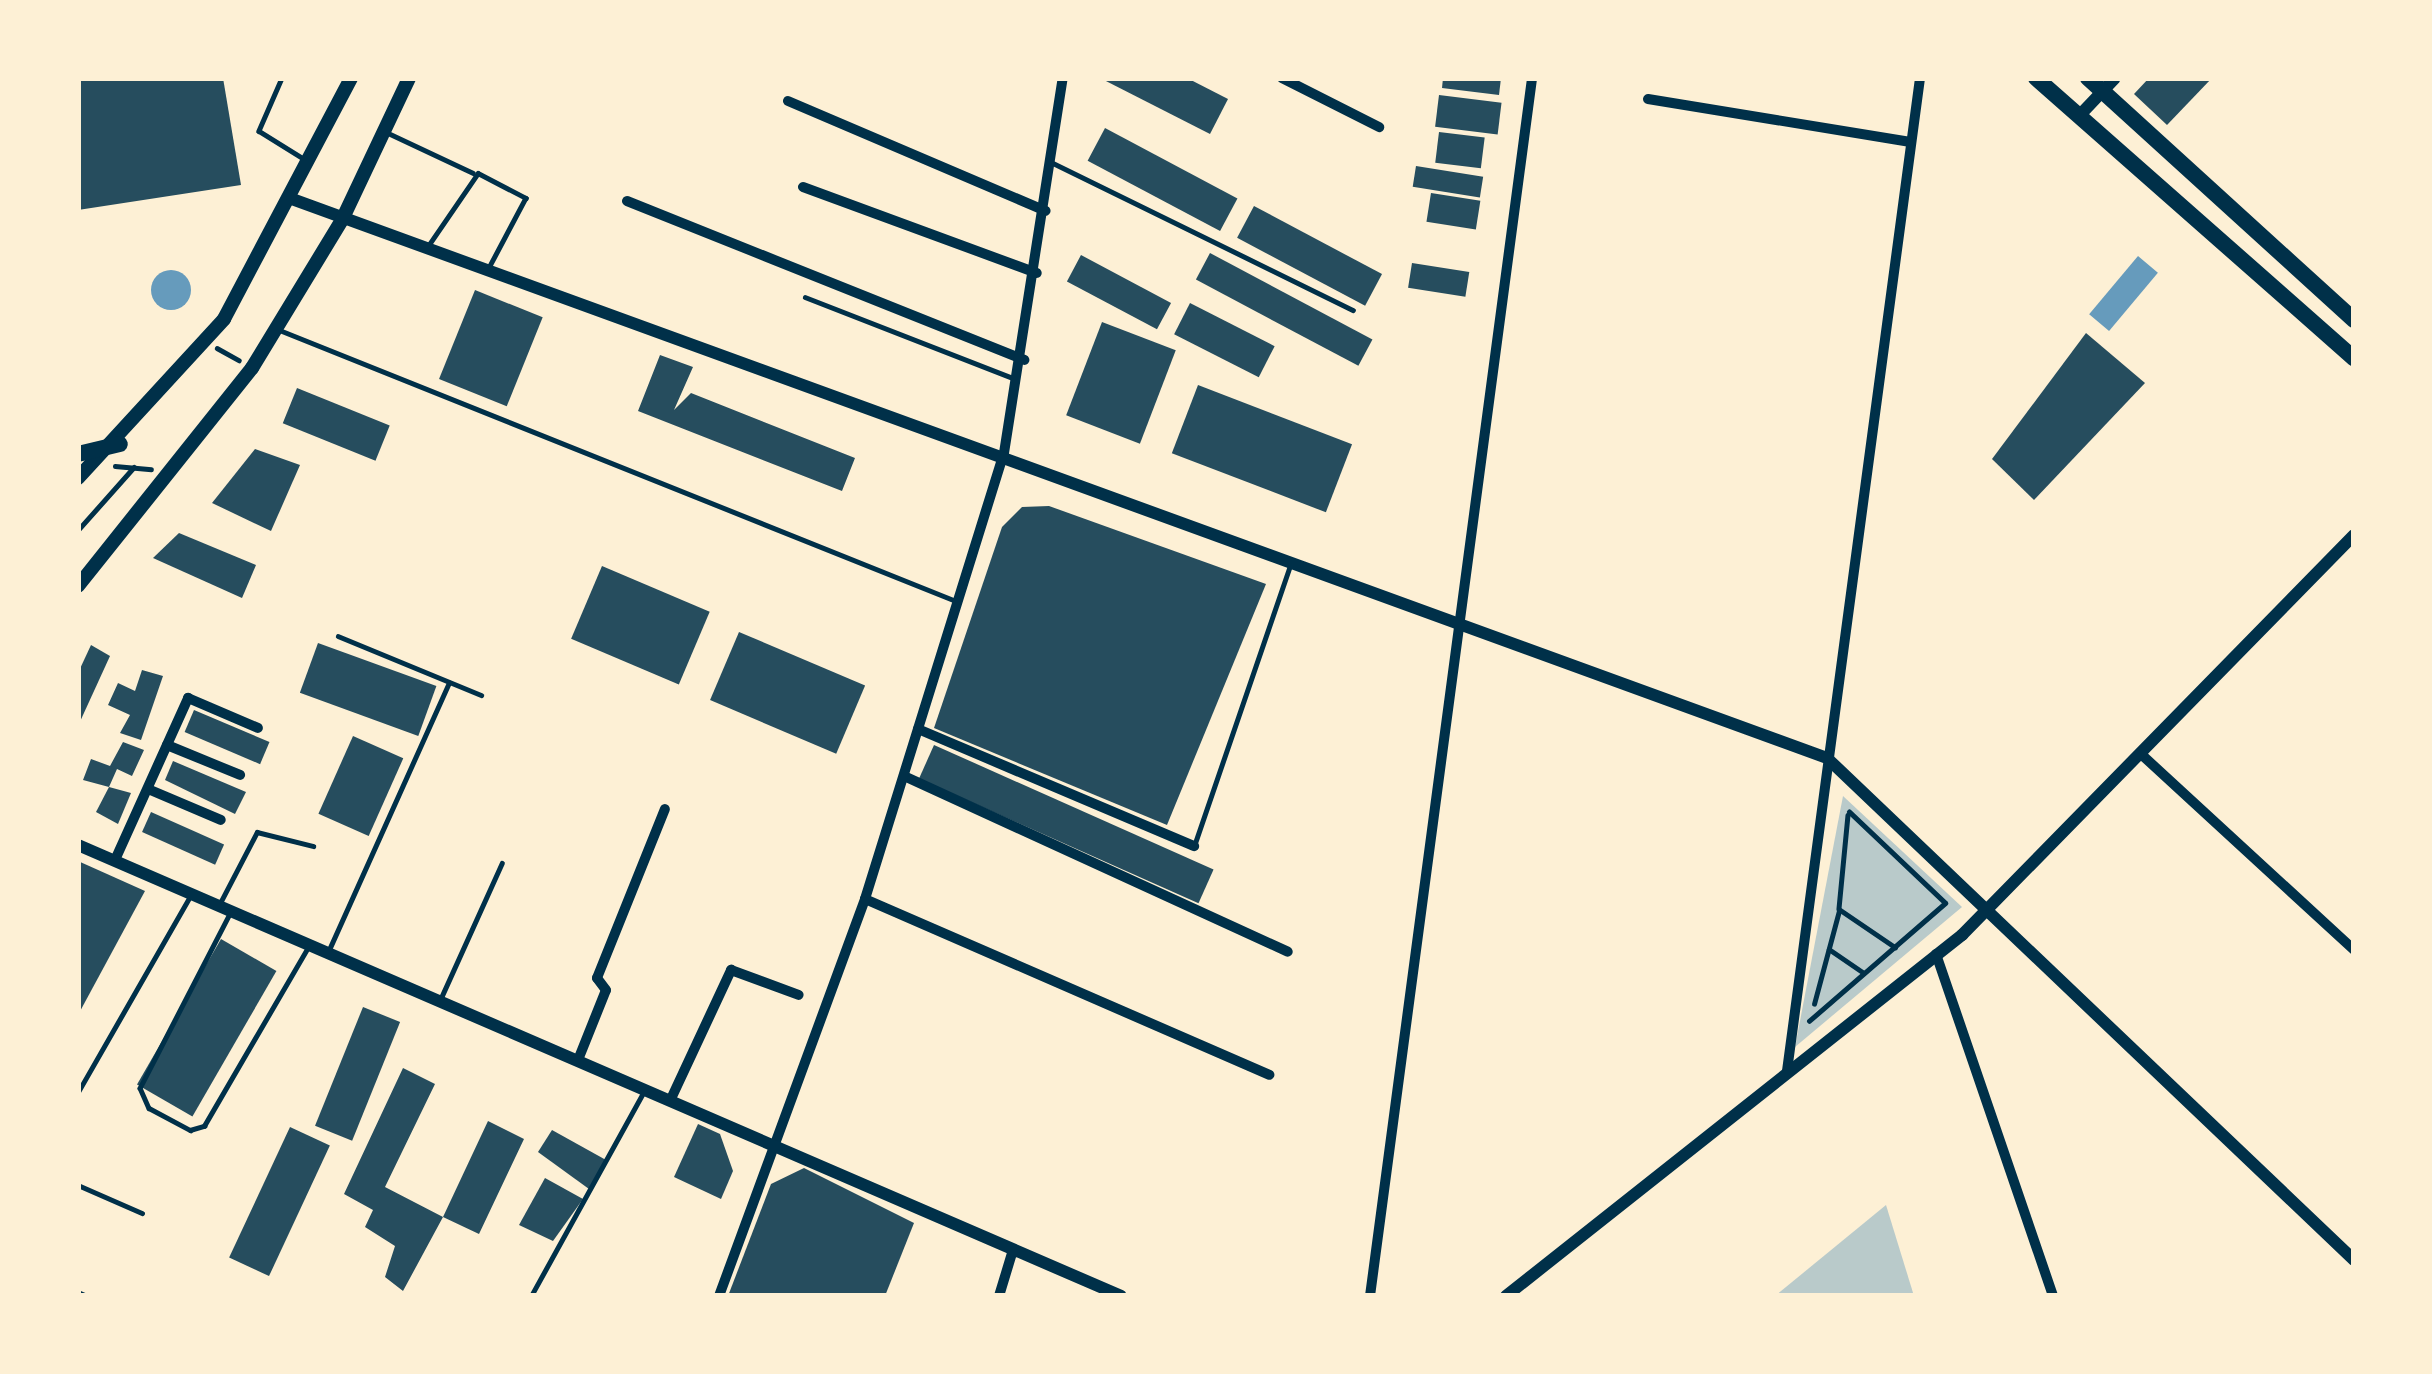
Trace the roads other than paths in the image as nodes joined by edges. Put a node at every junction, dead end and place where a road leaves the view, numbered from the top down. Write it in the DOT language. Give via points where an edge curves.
graph roads {
  1 [pos="283,78"];
  2 [pos="351,78"];
  3 [pos="409,78"];
  4 [pos="1063,78"];
  5 [pos="1282,78"];
  6 [pos="1532,78"];
  7 [pos="1920,78"];
  8 [pos="2036,78"];
  9 [pos="2088,78"];
  10 [pos="2109,85"];
  11 [pos="1648,99"];
  12 [pos="788,101"];
  13 [pos="2079,116"];
  14 [pos="1379,127"];
  15 [pos="384,130"];
  16 [pos="1911,142"];
  17 [pos="310,161"];
  18 [pos="1053,163"];
  19 [pos="473,173"];
  20 [pos="803,187"];
  21 [pos="292,199"];
  22 [pos="627,201"];
  23 [pos="1046,211"];
  24 [pos="342,220"];
  25 [pos="426,249"];
  26 [pos="488,271"];
  27 [pos="1037,273"];
  28 [pos="806,297"];
  29 [pos="1353,310"];
  30 [pos="2354,320"];
  31 [pos="277,328"];
  32 [pos="2354,358"];
  33 [pos="1024,359"];
  34 [pos="1021,381"];
  35 [pos="120,444"];
  36 [pos="1004,453"];
  37 [pos="78,454"];
  38 [pos="78,478"];
  39 [pos="2354,535"];
  40 [pos="1292,563"];
  41 [pos="78,586"];
  42 [pos="956,601"];
  43 [pos="1458,627"];
  44 [pos="338,636"];
  45 [pos="449,682"];
  46 [pos="481,695"];
  47 [pos="257,728"];
  48 [pos="918,729"];
  49 [pos="167,745"];
  50 [pos="2142,755"];
  51 [pos="1827,758"];
  52 [pos="240,775"];
  53 [pos="904,776"];
  54 [pos="148,789"];
  55 [pos="665,809"];
  56 [pos="221,820"];
  57 [pos="78,844"];
  58 [pos="313,846"];
  59 [pos="1194,846"];
  60 [pos="115,860"];
  61 [pos="502,862"];
  62 [pos="192,893"];
  63 [pos="865,899"];
  64 [pos="225,908"];
  65 [pos="1985,914"];
  66 [pos="310,944"];
  67 [pos="2354,950"];
  68 [pos="328,952"];
  69 [pos="1288,952"];
  70 [pos="1936,954"];
  71 [pos="799,995"];
  72 [pos="440,1000"];
  73 [pos="578,1060"];
  74 [pos="1787,1071"];
  75 [pos="1269,1075"];
  76 [pos="644,1090"];
  77 [pos="78,1092"];
  78 [pos="670,1101"];
  79 [pos="778,1147"];
  80 [pos="78,1185"];
  81 [pos="142,1213"];
  82 [pos="1012,1250"];
  83 [pos="2354,1260"];
  84 [pos="1113,1294"];
  85 [pos="531,1296"];
  86 [pos="718,1296"];
  87 [pos="999,1296"];
  88 [pos="1370,1296"];
  89 [pos="1506,1296"];
  90 [pos="2053,1296"];
  1 -- 17 [label="lane" via="259,131"];
  2 -- 17 [label="main road"];
  3 -- 15 [label="main road"];
  4 -- 18 [label="street"];
  5 -- 14 [label="street"];
  6 -- 43 [label="street"];
  7 -- 16 [label="street"];
  8 -- 13 [label="main road"];
  9 -- 10 [label="main road"];
  10 -- 13 [label="street"];
  10 -- 30 [label="main road"];
  11 -- 16 [label="street"];
  12 -- 23 [label="street"];
  13 -- 32 [label="main road"];
  15 -- 19 [label="lane"];
  15 -- 24 [label="main road"];
  16 -- 51 [label="street"];
  17 -- 21 [label="main road"];
  18 -- 23 [label="street"];
  18 -- 29 [label="lane"];
  19 -- 25 [label="lane"];
  19 -- 26 [label="lane" via="526,198"];
  20 -- 27 [label="street"];
  21 -- 24 [label="street"];
  21 -- 35 [label="main road" via="207,342"];
  22 -- 33 [label="street"];
  23 -- 27 [label="street"];
  24 -- 25 [label="street"];
  24 -- 31 [label="main road"];
  25 -- 26 [label="street"];
  26 -- 36 [label="street"];
  27 -- 33 [label="street"];
  28 -- 34 [label="lane"];
  31 -- 41 [label="main road"];
  31 -- 42 [label="lane"];
  33 -- 34 [label="street"];
  34 -- 36 [label="street"];
  35 -- 37 [label="main road"];
  35 -- 38 [label="main road"];
  36 -- 40 [label="street"];
  36 -- 42 [label="street"];
  39 -- 50 [label="street"];
  40 -- 43 [label="street"];
  40 -- 59 [label="lane"];
  42 -- 48 [label="street"];
  43 -- 51 [label="street"];
  43 -- 88 [label="street"];
  44 -- 45 [label="lane"];
  45 -- 46 [label="lane"];
  45 -- 68 [label="lane"];
  47 -- 49 [label="street" via="190,697"];
  48 -- 53 [label="street"];
  48 -- 59 [label="street"];
  49 -- 52 [label="street"];
  49 -- 54 [label="street"];
  50 -- 65 [label="street"];
  50 -- 67 [label="street"];
  51 -- 65 [label="street"];
  51 -- 74 [label="street"];
  53 -- 63 [label="street"];
  53 -- 69 [label="street"];
  54 -- 56 [label="street"];
  54 -- 60 [label="street"];
  55 -- 73 [label="street" via="597,978 606,990"];
  57 -- 60 [label="street"];
  58 -- 64 [label="lane" via="256,832"];
  60 -- 62 [label="street"];
  61 -- 72 [label="lane"];
  62 -- 64 [label="street"];
  62 -- 77 [label="lane"];
  63 -- 75 [label="street"];
  63 -- 79 [label="street"];
  64 -- 66 [label="street"];
  64 -- 66 [label="lane" via="140,1088 149,1108 190,1130 204,1126"];
  65 -- 70 [label="street"];
  65 -- 83 [label="street"];
  66 -- 68 [label="street"];
  68 -- 72 [label="street"];
  70 -- 74 [label="street"];
  70 -- 90 [label="street"];
  71 -- 78 [label="street" via="731,970"];
  72 -- 73 [label="street"];
  73 -- 76 [label="street"];
  74 -- 89 [label="street"];
  76 -- 78 [label="street"];
  76 -- 85 [label="lane"];
  78 -- 79 [label="street"];
  79 -- 82 [label="street"];
  79 -- 86 [label="street"];
  80 -- 81 [label="lane"];
  82 -- 84 [label="street"];
  82 -- 87 [label="street"];
}
